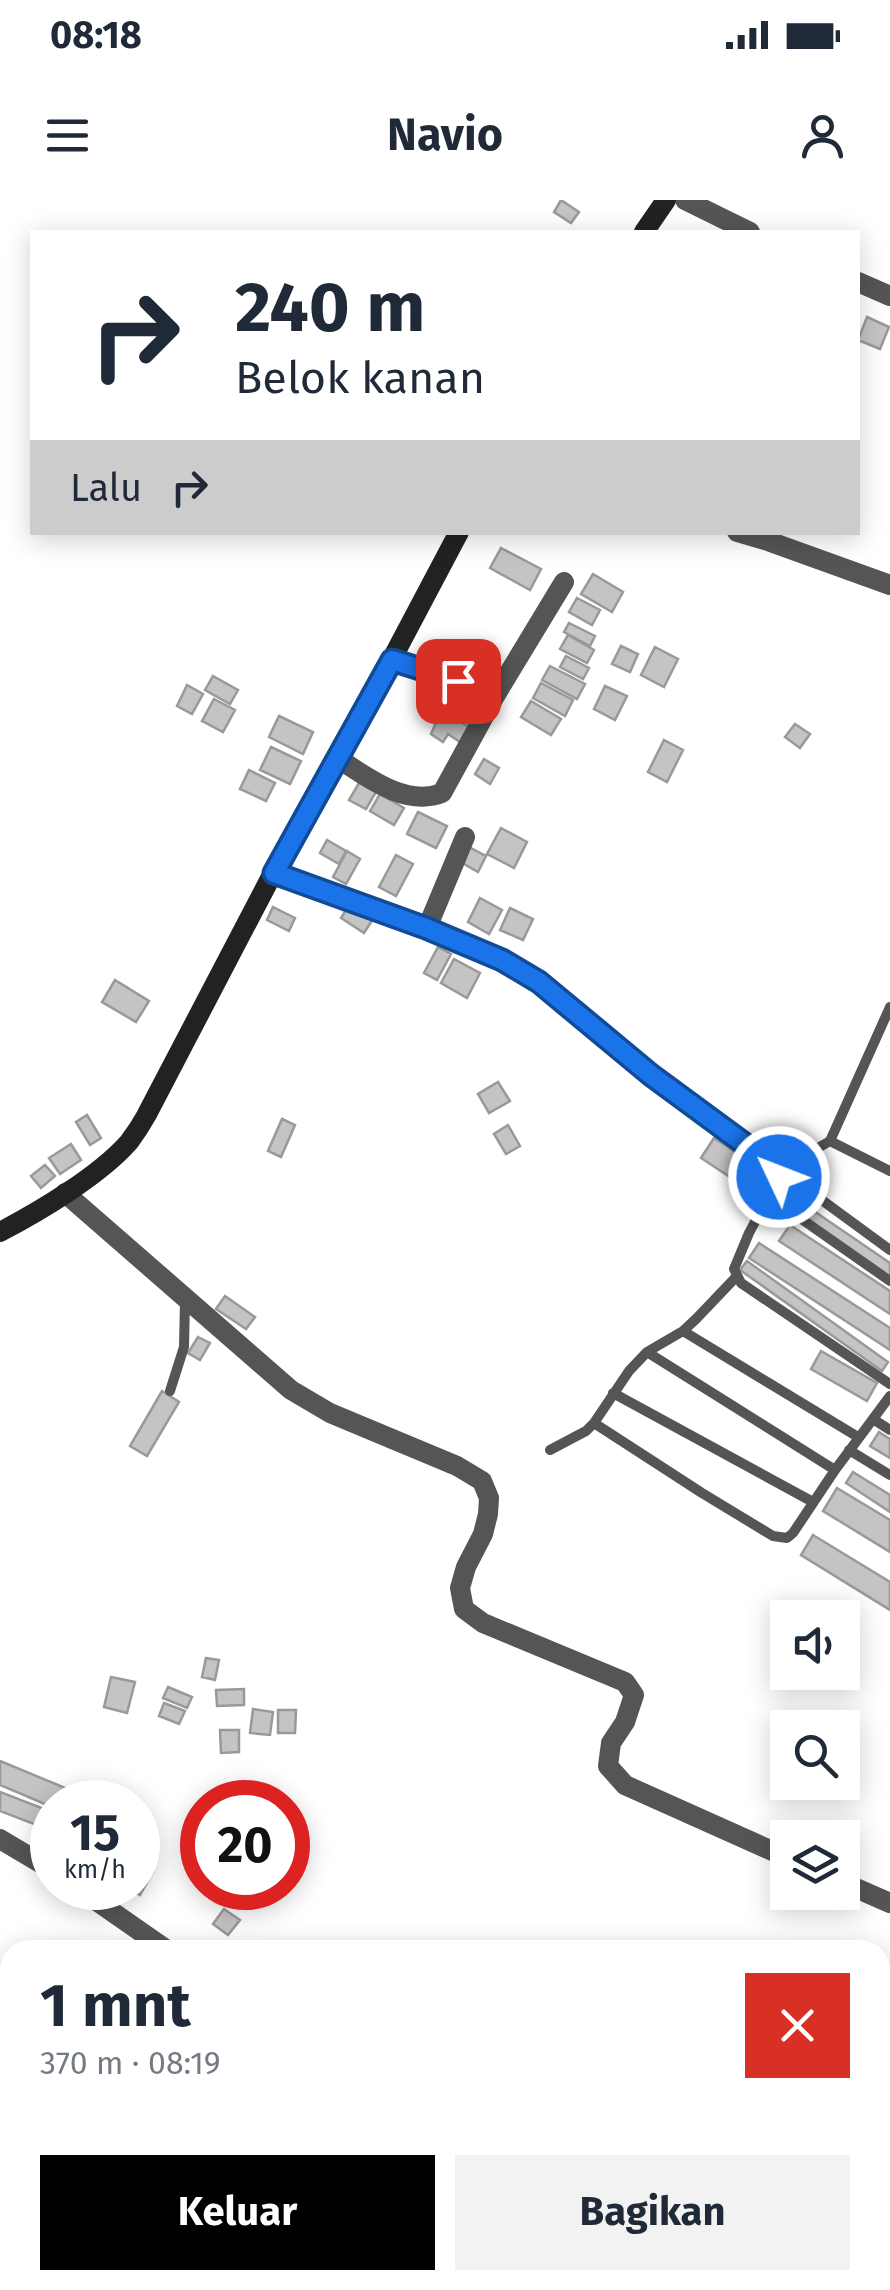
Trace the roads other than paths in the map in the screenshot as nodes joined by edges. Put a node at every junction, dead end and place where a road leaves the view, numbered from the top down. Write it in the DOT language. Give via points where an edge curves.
graph roads {
  1 [pos="666,200"];
  2 [pos="685,200"];
  3 [pos="645,230"];
  4 [pos="746,230"];
  5 [pos="860,283"];
  6 [pos="890,296"];
  7 [pos="457,535"];
  8 [pos="747,535"];
  9 [pos="564,582"];
  10 [pos="890,586"];
  11 [pos="392,660"];
  12 [pos="495,696"];
  13 [pos="338,759"];
  14 [pos="465,837"];
  15 [pos="274,873"];
  16 [pos="426,928"];
  17 [pos="890,1006"];
  18 [pos="830,1141"];
  19 [pos="780,1170"];
  20 [pos="890,1171"];
  21 [pos="65,1193"];
  22 [pos="770,1197"];
  23 [pos="0,1232"];
  24 [pos="890,1250"];
  25 [pos="737,1276"];
  26 [pos="890,1281"];
  27 [pos="185,1299"];
  28 [pos="682,1331"];
  29 [pos="647,1352"];
  30 [pos="890,1384"];
  31 [pos="170,1391"];
  32 [pos="613,1392"];
  33 [pos="890,1396"];
  34 [pos="873,1419"];
  35 [pos="594,1423"];
  36 [pos="890,1430"];
  37 [pos="858,1437"];
  38 [pos="550,1450"];
  39 [pos="849,1450"];
  40 [pos="834,1470"];
  41 [pos="890,1476"];
  42 [pos="813,1502"];
  43 [pos="0,1839"];
  44 [pos="770,1850"];
  45 [pos="30,1857"];
  46 [pos="860,1890"];
  47 [pos="890,1903"];
  48 [pos="110,1910"];
  49 [pos="153,1940"];
  1 -- 3 [label="street"];
  2 -- 4 [label="street"];
  5 -- 6 [label="street"];
  7 -- 11 [label="street"];
  8 -- 10 [label="street"];
  9 -- 12 [label="street"];
  11 -- 12 [label="street"];
  11 -- 13 [label="street"];
  12 -- 13 [label="street" via="442,793 416,798"];
  13 -- 15 [label="street"];
  14 -- 16 [label="street"];
  15 -- 16 [label="street"];
  15 -- 21 [label="street" via="146,1116 129,1142"];
  16 -- 19 [label="lane" via="539,982"];
  17 -- 18 [label="lane"];
  18 -- 19 [label="lane"];
  18 -- 20 [label="lane"];
  19 -- 22 [label="lane"];
  19 -- 24 [label="lane"];
  21 -- 23 [label="street"];
  21 -- 27 [label="street"];
  22 -- 25 [label="lane" via="740,1254"];
  22 -- 26 [label="lane"];
  25 -- 28 [label="lane"];
  25 -- 30 [label="lane"];
  27 -- 31 [label="lane" via="184,1348"];
  27 -- 44 [label="street" via="291,1390 482,1482 488,1514 460,1588 464,1609 625,1682 634,1695 608,1766 624,1785"];
  28 -- 29 [label="lane"];
  28 -- 37 [label="lane"];
  29 -- 32 [label="lane"];
  29 -- 40 [label="lane"];
  32 -- 35 [label="lane"];
  32 -- 42 [label="lane"];
  33 -- 34 [label="lane"];
  34 -- 36 [label="lane"];
  34 -- 37 [label="lane"];
  35 -- 38 [label="lane"];
  35 -- 42 [label="lane" via="774,1536 793,1533"];
  37 -- 39 [label="lane"];
  39 -- 40 [label="lane"];
  39 -- 41 [label="lane"];
  40 -- 42 [label="lane"];
  43 -- 45 [label="street"];
  46 -- 47 [label="street"];
  48 -- 49 [label="street"];
}
